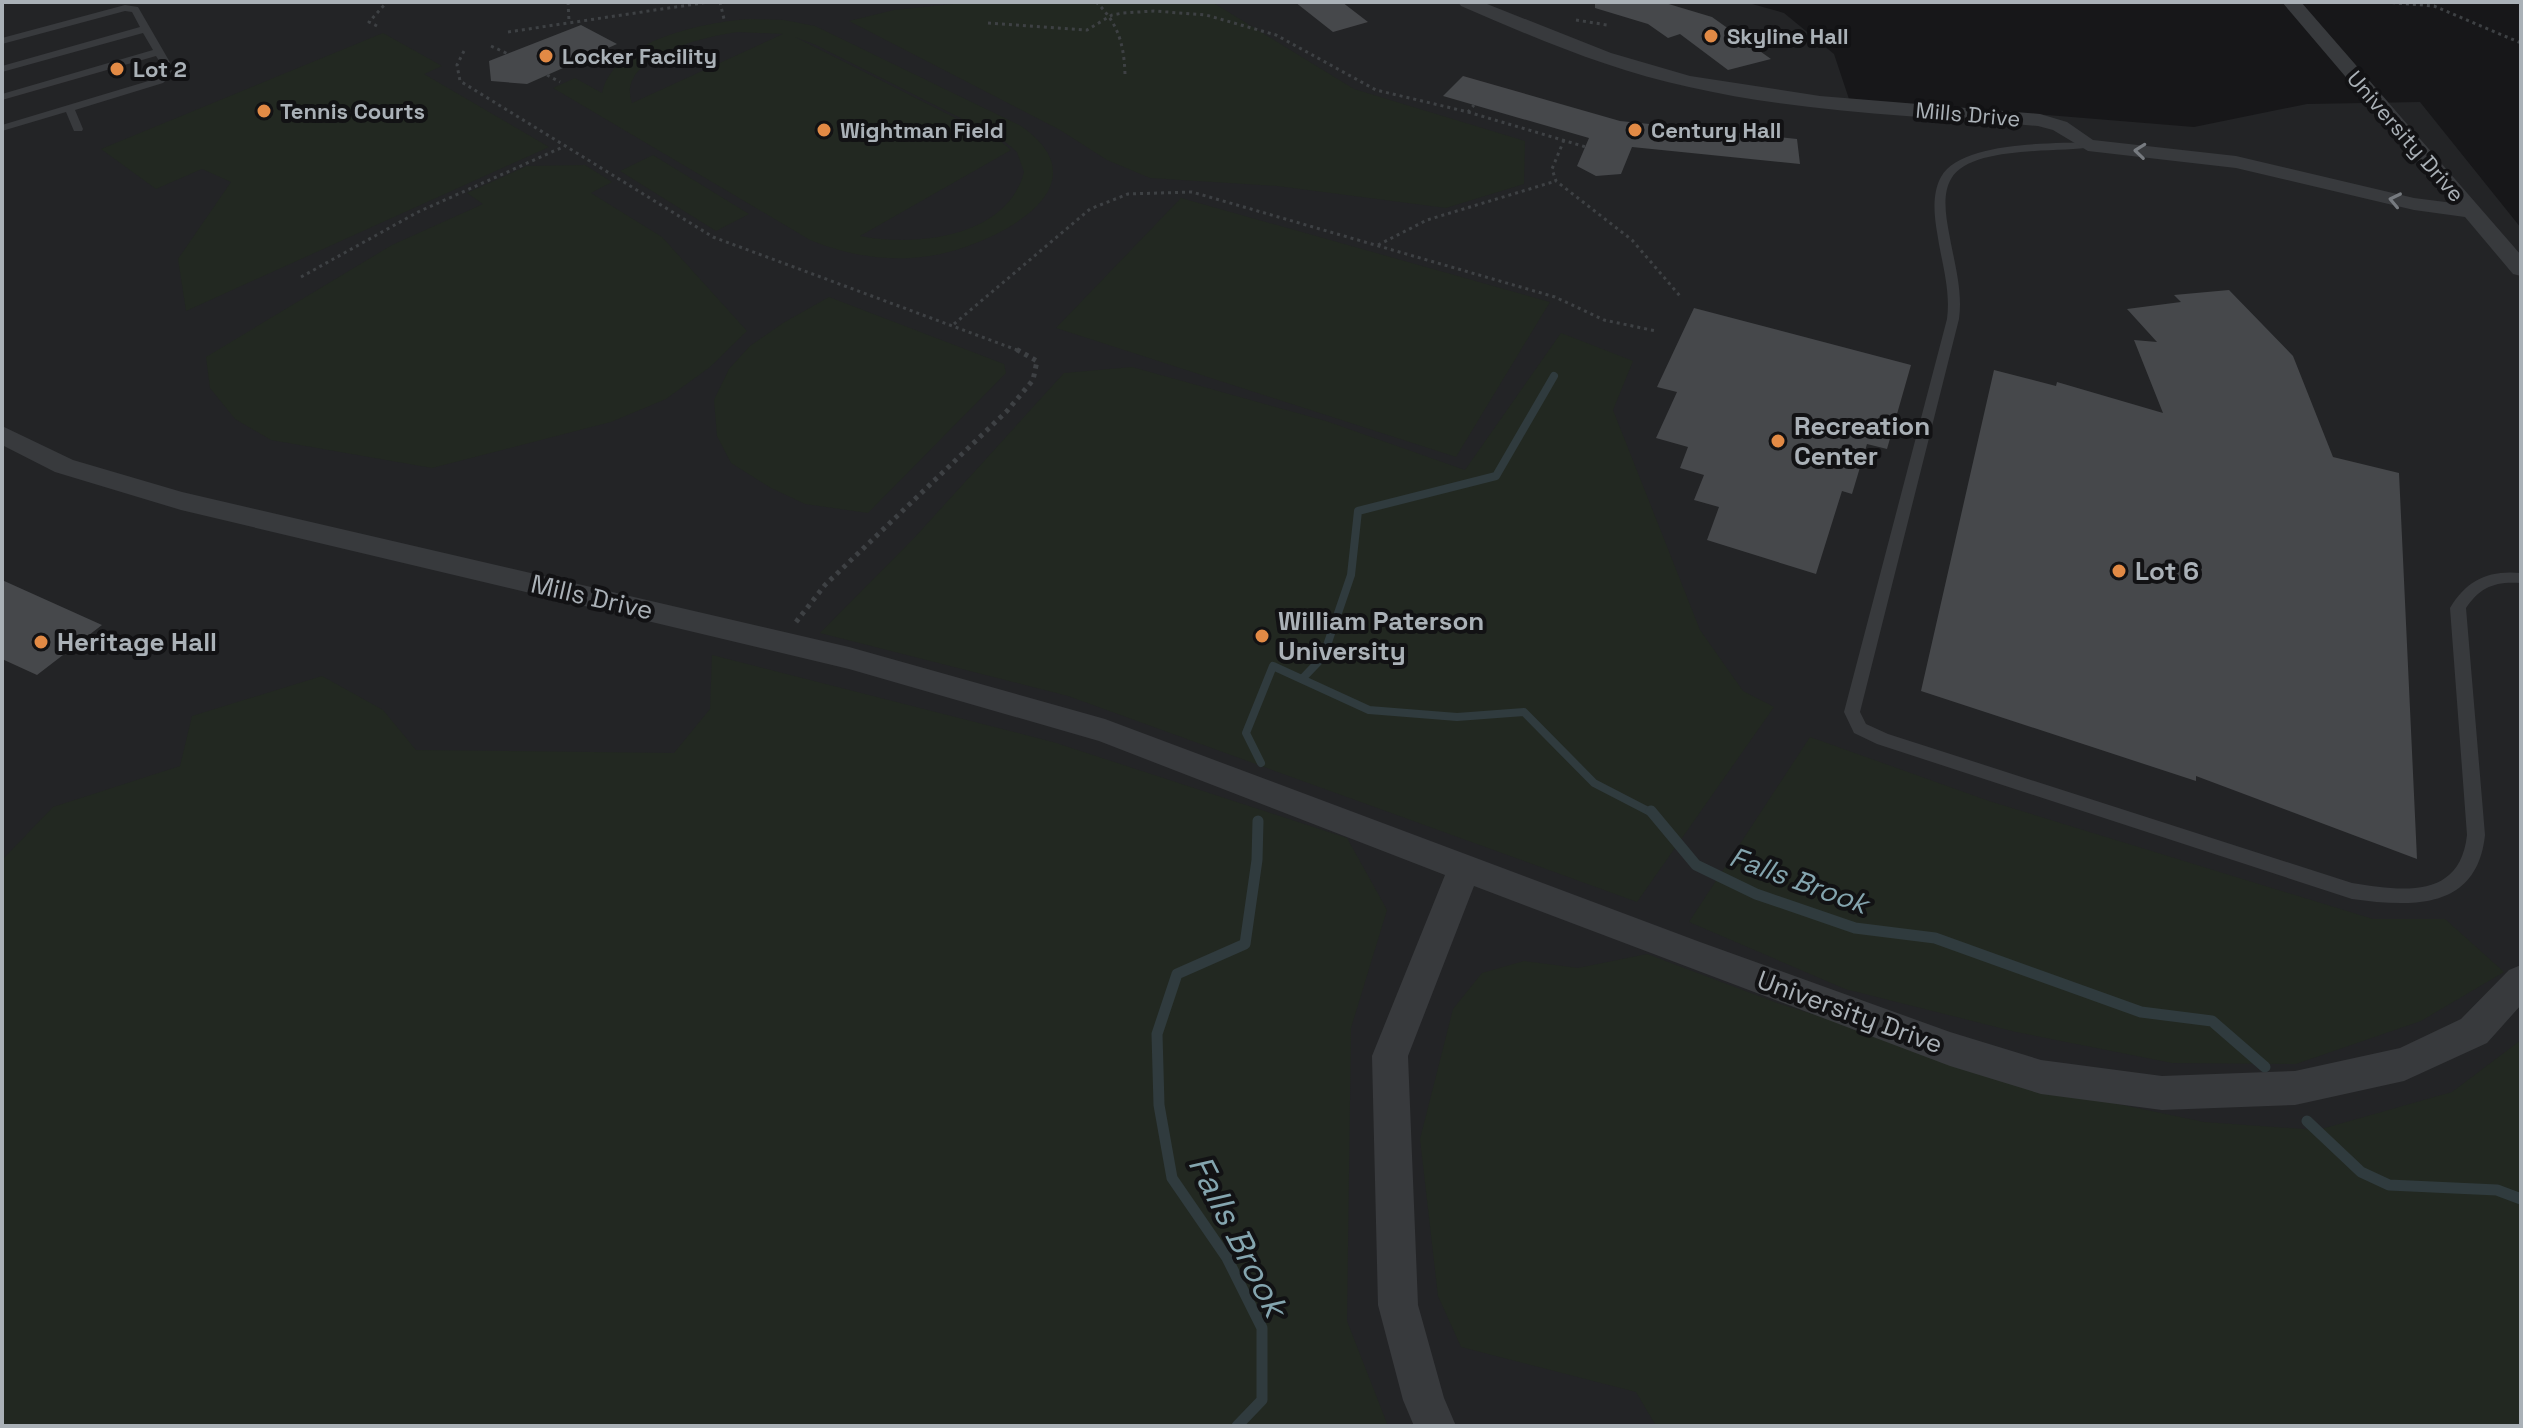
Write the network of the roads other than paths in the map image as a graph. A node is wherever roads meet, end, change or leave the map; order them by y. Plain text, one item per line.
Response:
1 (1467, 2) edge
2 (2291, 2) edge
3 (145, 29) junction
4 (2, 41) edge
5 (159, 52) junction
6 (2, 69) edge
7 (2, 97) edge
8 (69, 108) junction
9 (2, 128) edge
10 (78, 129) dead end
11 (2088, 145) junction
12 (2472, 212) junction
13 (2521, 269) edge
14 (2, 434) edge
15 (2521, 578) edge
16 (1183, 759) joint
17 (1465, 866) junction
18 (2521, 981) edge
19 (1435, 1426) edge

1 - 11 street, Mills Drive
2 - 12 street, University Drive
3 - 4 lane
3 - 5 lane
3 - 6 lane
5 - 7 lane
5 - 8 lane
8 - 9 lane
8 - 10 lane
12 -> 11 street, Mills Drive
11 - 15 lane
12 - 13 street, University Drive
14 - 16 street, Mills Drive
16 - 17 street, University Drive
17 - 18 street, University Drive
17 - 19 street

